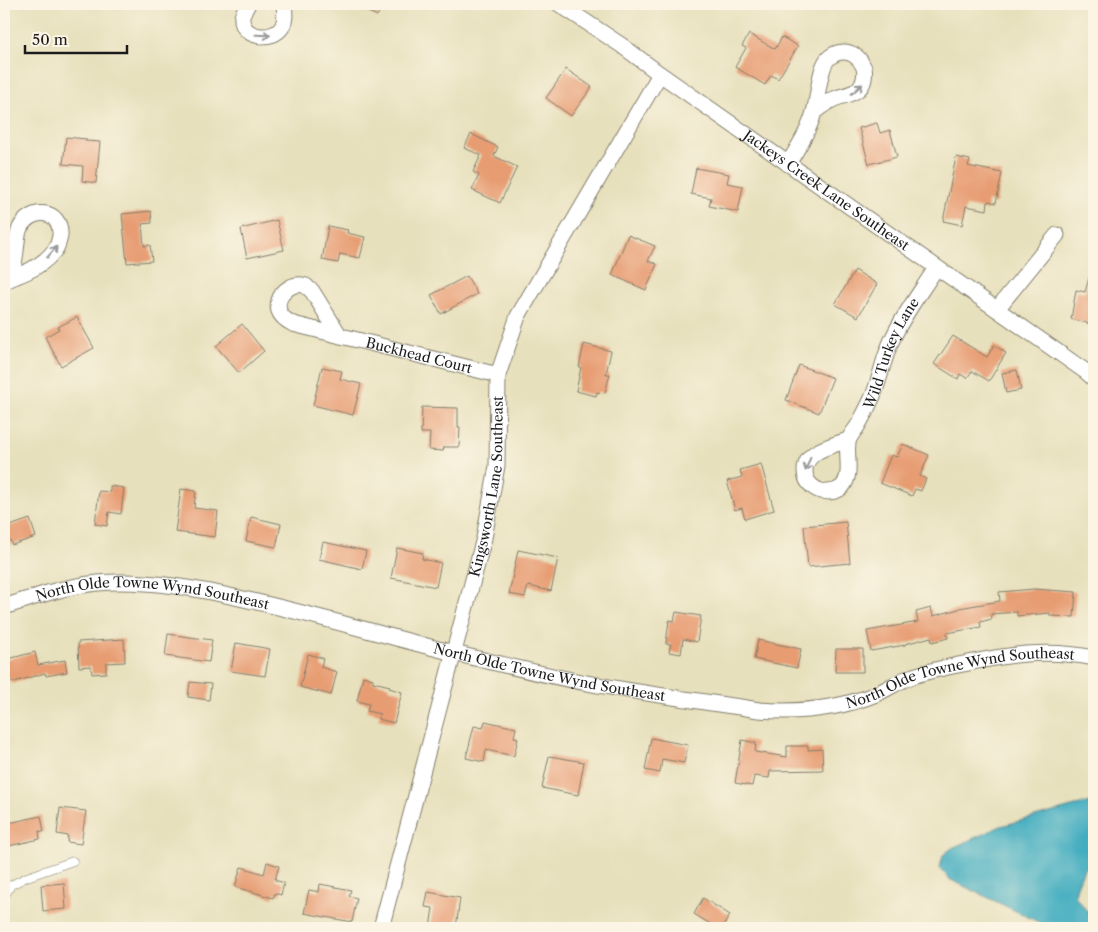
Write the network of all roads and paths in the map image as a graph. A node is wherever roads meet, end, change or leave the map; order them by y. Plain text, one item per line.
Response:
1 (248, 4) edge
2 (284, 4) edge
3 (559, 4) edge
4 (660, 74) junction
5 (815, 111) dead end
6 (788, 164) junction
7 (1056, 235) dead end
8 (936, 268) junction
9 (997, 309) junction
10 (340, 336) dead end
11 (498, 375) junction
12 (1094, 379) edge
13 (848, 440) dead end
14 (4, 607) edge
15 (455, 653) junction
16 (1094, 658) edge
17 (73, 861) dead end
18 (4, 897) edge
19 (381, 928) edge

1 -> 2 street
3 - 4 street, Jackeys Creek Lane Southeast
4 - 6 street, Jackeys Creek Lane Southeast
4 - 11 street, Kingsworth Lane Southeast
5 - 6 street
6 - 8 street, Jackeys Creek Lane Southeast
7 - 9 street
8 - 9 street, Jackeys Creek Lane Southeast
8 - 13 street, Wild Turkey Lane
9 - 12 street, Jackeys Creek Lane Southeast
10 - 11 street, Buckhead Court
11 - 15 street, Kingsworth Lane Southeast
14 - 15 street, North Olde Towne Wynd Southeast
15 - 16 street, North Olde Towne Wynd Southeast
15 - 19 street, Kingsworth Lane Southeast
17 - 18 lane

